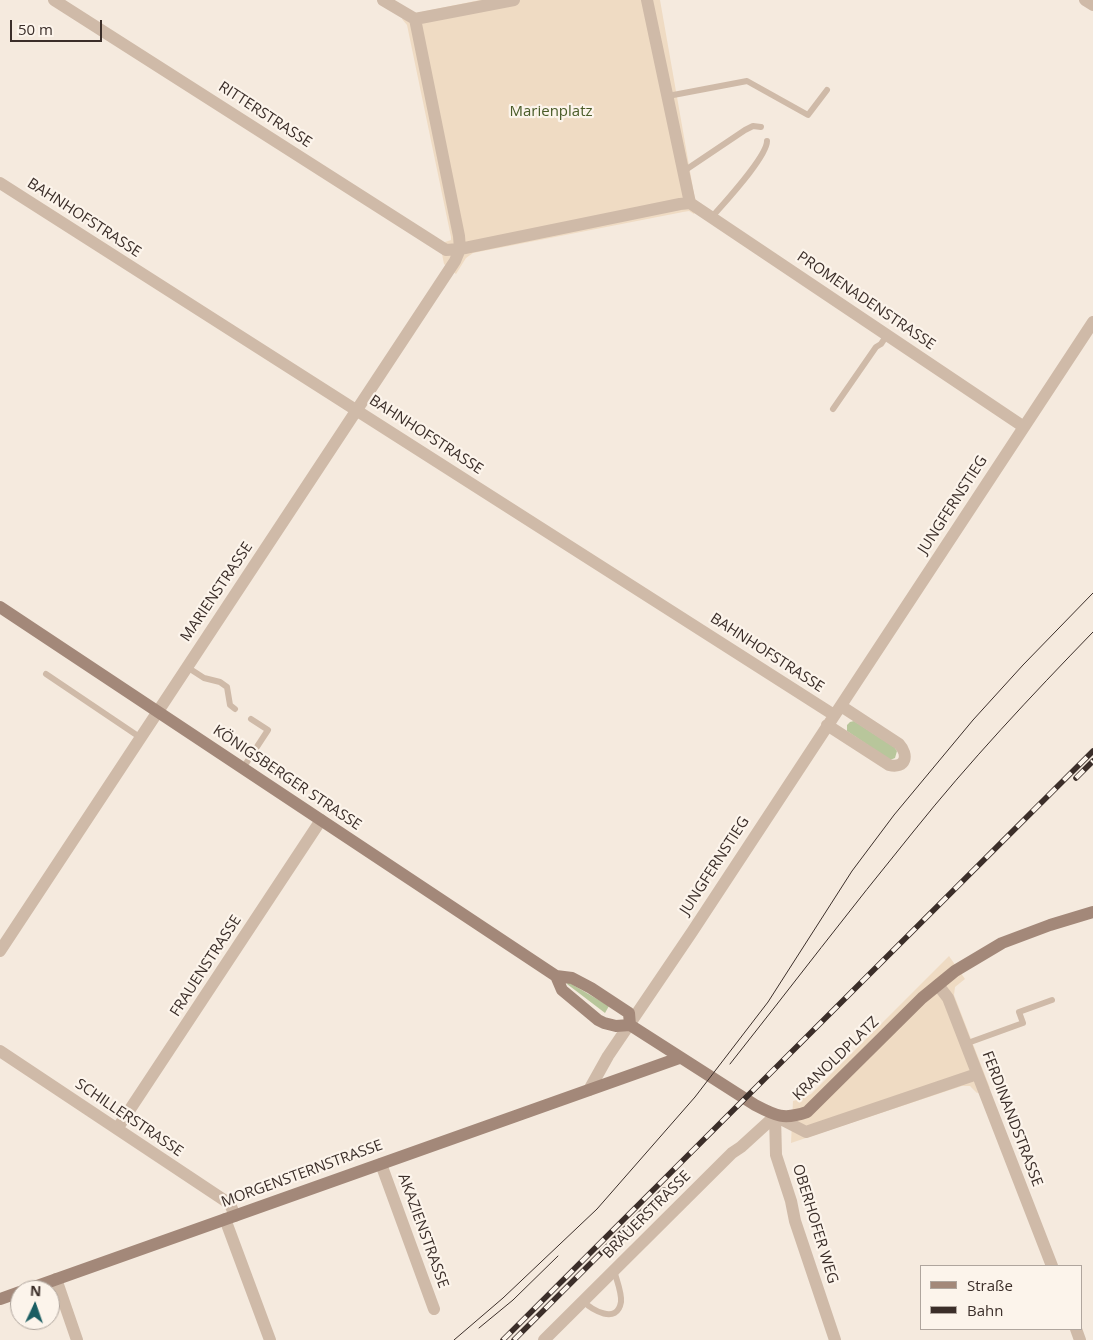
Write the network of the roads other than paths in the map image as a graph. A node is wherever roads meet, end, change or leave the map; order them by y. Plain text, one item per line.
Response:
1 (54, 0) edge
2 (383, 0) edge
3 (514, 0) edge
4 (648, 0) edge
5 (1085, 0) edge
6 (1093, 5) edge
7 (415, 19) junction
8 (828, 90) dead end
9 (668, 96) junction
10 (761, 127) dead end
11 (767, 141) dead end
12 (684, 171) junction
13 (0, 183) edge
14 (690, 203) junction
15 (712, 217) junction
16 (460, 249) junction
17 (1093, 322) edge
18 (887, 335) junction
19 (833, 409) dead end
20 (356, 410) junction
21 (1024, 427) junction
22 (0, 607) edge
23 (187, 667) junction
24 (46, 674) dead end
25 (235, 708) dead end
26 (158, 712) junction
27 (834, 715) junction
28 (251, 720) dead end
29 (141, 738) junction
30 (243, 768) junction
31 (321, 820) junction
32 (1093, 912) edge
33 (0, 951) edge
34 (556, 976) junction
35 (938, 985) junction
36 (1052, 1000) dead end
37 (630, 1025) junction
38 (966, 1044) junction
39 (0, 1051) edge
40 (679, 1058) junction
41 (977, 1074) junction
42 (589, 1090) junction
43 (775, 1116) junction
44 (117, 1129) junction
45 (382, 1164) junction
46 (230, 1217) junction
47 (1052, 1265) edge
48 (614, 1270) junction
49 (56, 1279) joint
50 (583, 1301) junction
51 (434, 1309) dead end
52 (77, 1340) edge
53 (270, 1340) edge
54 (544, 1340) edge
55 (835, 1340) edge

1 - 16 street, RITTERSTRASSE
2 - 7 street
3 - 7 street
4 - 9 street
5 - 6 street
7 - 16 street
8 - 9 lane
9 - 12 street
10 - 12 lane
11 - 15 lane
12 - 14 street
13 - 20 street, BAHNHOFSTRASSE
14 - 15 street, PROMENADENSTRASSE
14 - 16 street
15 - 18 street, PROMENADENSTRASSE
16 - 20 street, MARIENSTRASSE
17 - 21 street, JUNGFERNSTIEG
18 - 19 lane
18 - 21 street, PROMENADENSTRASSE
20 - 23 street, MARIENSTRASSE
20 - 27 street, BAHNHOFSTRASSE
21 - 27 street, JUNGFERNSTIEG
22 - 26 main road, KÖNIGSBERGER STRASSE
23 - 25 lane
23 - 26 street, MARIENSTRASSE
24 - 29 lane
26 - 29 street, MARIENSTRASSE
26 - 30 main road, KÖNIGSBERGER STRASSE
27 - 27 street
27 - 37 street, JUNGFERNSTIEG
28 - 30 lane
29 - 33 street, MARIENSTRASSE
30 - 31 main road, KÖNIGSBERGER STRASSE
31 - 34 main road, KÖNIGSBERGER STRASSE
31 - 44 street, FRAUENSTRASSE
32 - 35 main road, KRANOLDPLATZ
34 - 37 main road, KÖNIGSBERGER STRASSE
34 - 37 main road, KÖNIGSBERGER STRASSE
35 - 38 street, FERDINANDSTRASSE
35 - 43 main road, KRANOLDPLATZ
36 - 38 lane
37 - 40 main road, KÖNIGSBERGER STRASSE
37 - 42 street
38 - 41 street, FERDINANDSTRASSE
39 - 44 street, SCHILLERSTRASSE
40 - 42 main road, MORGENSTERNSTRASSE
40 - 43 main road, KÖNIGSBERGER STRASSE
41 - 43 street, KRANOLDPLATZ
41 - 47 street, FERDINANDSTRASSE
42 - 45 main road, MORGENSTERNSTRASSE
43 - 48 street, BRAUERSTRASSE
43 - 55 street, OBERHOFER WEG
44 - 46 street, SCHILLERSTRASSE
45 - 46 main road, MORGENSTERNSTRASSE
45 - 51 street, AKAZIENSTRASSE
46 - 49 main road, MORGENSTERNSTRASSE
46 - 53 street, SCHILLERSTRASSE
48 - 50 street, BRAUERSTRASSE
48 - 50 lane
49 - 52 street
50 - 54 street, BRAUERSTRASSE

